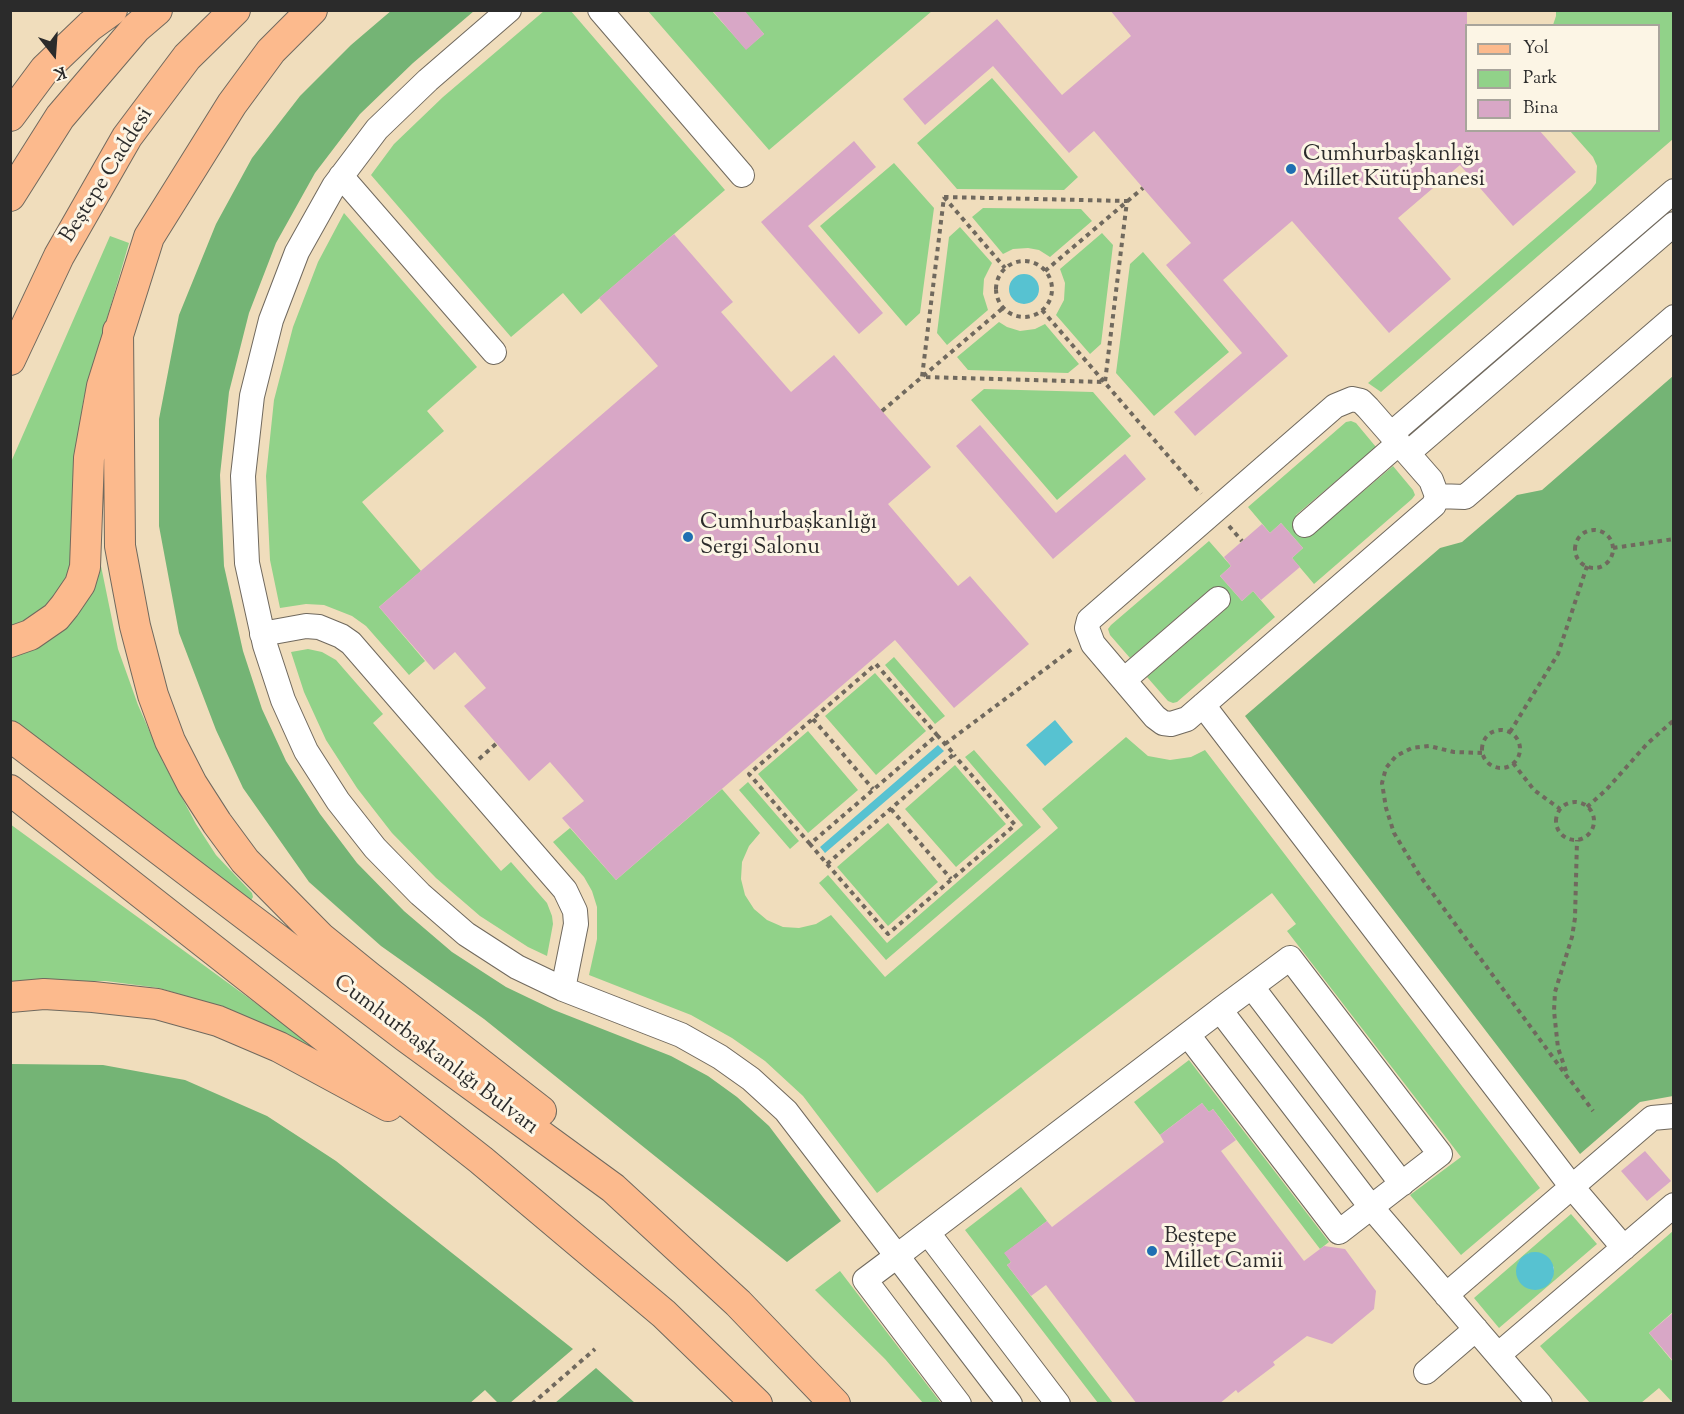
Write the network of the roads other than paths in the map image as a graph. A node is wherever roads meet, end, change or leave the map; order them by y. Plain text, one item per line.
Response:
1 (112, 10) edge
2 (157, 10) edge
3 (235, 10) edge
4 (312, 10) edge
5 (509, 10) edge
6 (600, 10) edge
7 (10, 116) edge
8 (742, 175) dead end
9 (342, 176) junction
10 (1674, 190) edge
11 (10, 196) edge
12 (1674, 224) edge
13 (1674, 317) edge
14 (118, 331) junction
15 (494, 352) dead end
16 (10, 360) edge
17 (1399, 443) junction
18 (1437, 496) junction
19 (1305, 525) dead end
20 (1218, 599) dead end
21 (262, 634) junction
22 (10, 642) edge
23 (1124, 680) junction
24 (1203, 705) junction
25 (10, 736) edge
26 (10, 790) edge
27 (1252, 987) junction
28 (563, 989) junction
29 (10, 997) edge
30 (1220, 1010) junction
31 (1188, 1035) junction
32 (1674, 1116) edge
33 (481, 1160) junction
34 (1402, 1184) junction
35 (1572, 1187) junction
36 (613, 1188) junction
37 (1674, 1205) edge
38 (1371, 1207) junction
39 (928, 1233) junction
40 (1624, 1248) junction
41 (897, 1256) junction
42 (1446, 1295) junction
43 (1476, 1329) junction
44 (1498, 1355) junction
45 (1426, 1372) dead end
46 (757, 1404) edge
47 (835, 1404) edge
48 (959, 1404) edge
49 (1010, 1404) edge
50 (1058, 1404) edge
51 (1540, 1404) edge

1 - 7 main road
2 - 11 main road
3 - 16 main road, Beştepe Caddesi
4 - 14 main road
5 - 9 street
6 - 8 street
9 - 15 street
9 - 21 street
10 - 17 street
12 - 17 street
13 - 18 street
14 - 22 main road
14 - 36 main road
17 - 18 street
17 - 19 street
17 - 23 street
18 - 24 street
20 - 23 street
21 - 28 street
21 - 28 street
23 - 24 street
24 - 35 street
25 - 36 main road, Cumhurbaşkanlığı Bulvarı
26 - 33 main road
27 - 30 street
27 - 34 street
27 - 34 street
28 - 41 street
29 - 33 main road
30 - 31 street
30 - 38 street
31 - 38 street
31 - 39 street
32 - 35 street
33 - 46 main road
34 - 38 street
35 - 40 street
35 - 42 street
36 - 47 main road, Cumhurbaşkanlığı Bulvarı
37 - 40 street
38 - 42 street
39 - 41 street
39 - 50 street
40 - 44 street
41 - 48 street
41 - 49 street
42 - 43 street
43 - 44 street
43 - 45 street
44 - 51 street

